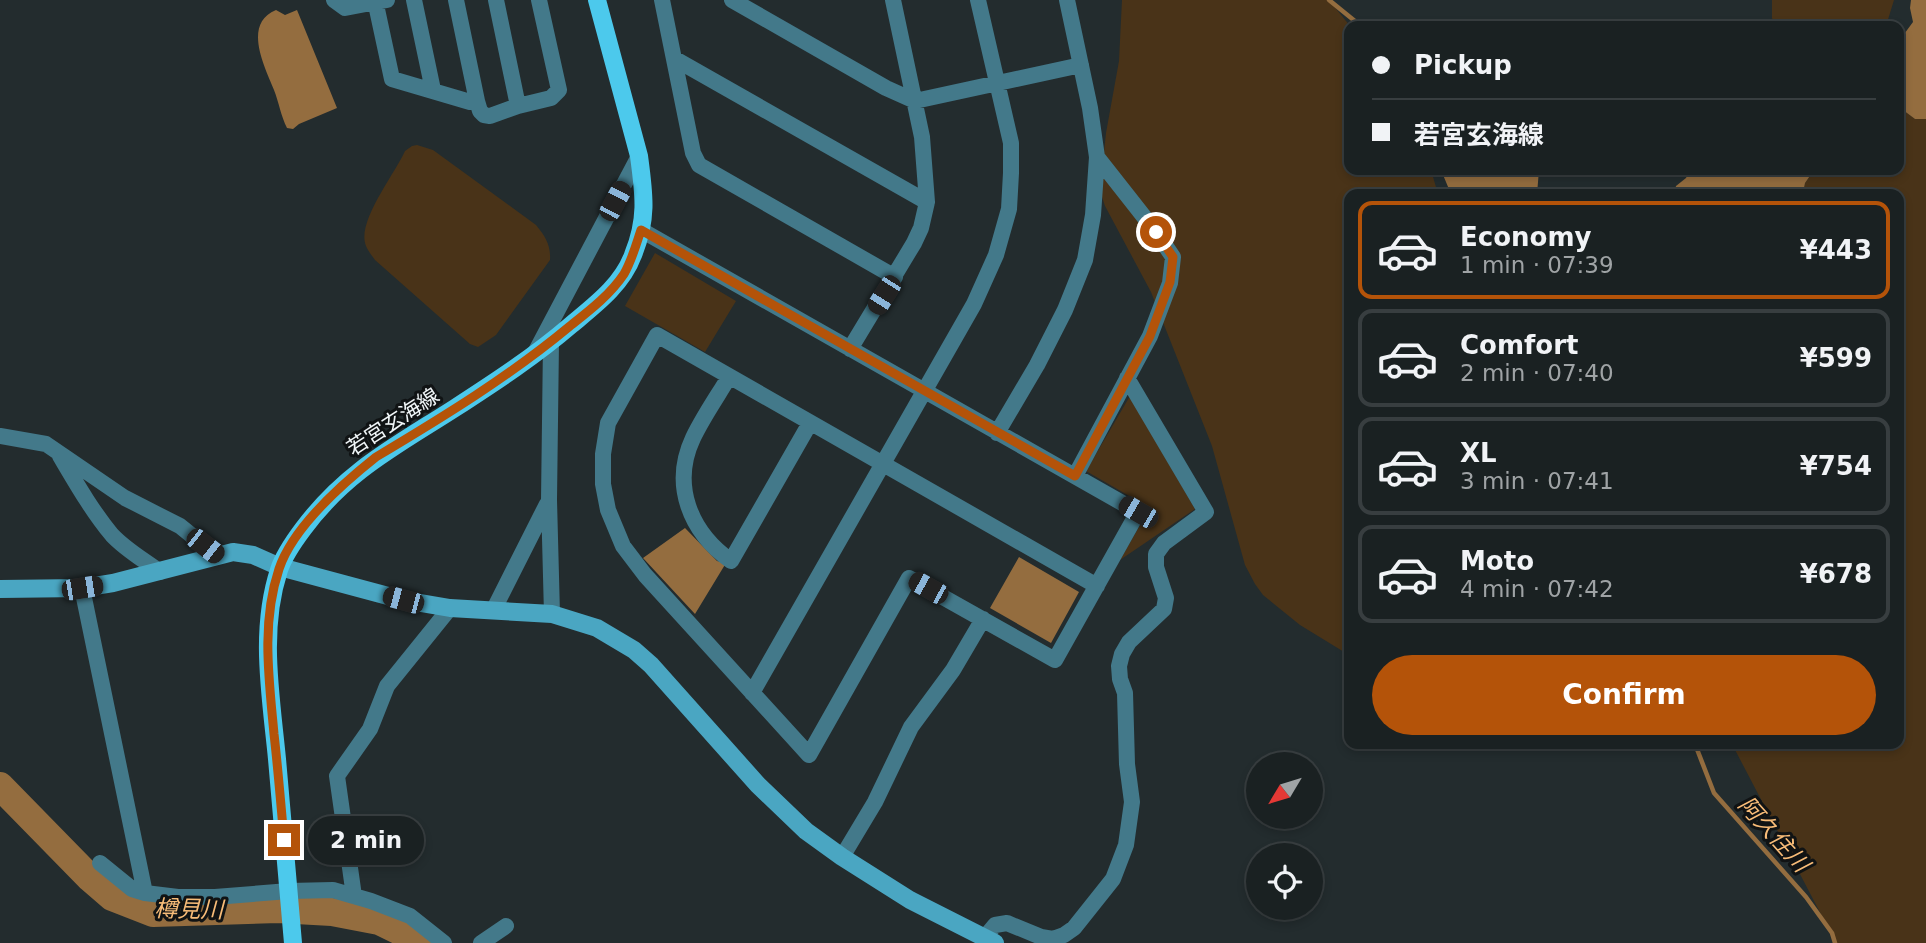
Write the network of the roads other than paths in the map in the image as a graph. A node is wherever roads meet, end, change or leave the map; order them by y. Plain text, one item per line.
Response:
1 (334, 0) edge
2 (414, 0) edge
3 (456, 0) edge
4 (496, 0) edge
5 (539, 0) edge
6 (597, 0) edge
7 (662, 0) edge
8 (732, 0) edge
9 (893, 0) edge
10 (978, 0) edge
11 (1067, 0) edge
12 (379, 1) edge
13 (675, 59) junction
14 (1081, 65) junction
15 (996, 85) junction
16 (433, 90) junction
17 (477, 101) junction
18 (915, 101) junction
19 (518, 106) junction
20 (639, 156) junction
21 (1097, 158) junction
22 (928, 202) junction
23 (641, 230) junction
24 (895, 277) junction
25 (551, 342) junction
26 (850, 349) junction
27 (534, 356) junction
28 (729, 377) junction
29 (1127, 378) junction
30 (924, 391) junction
31 (810, 423) junction
32 (997, 433) junction
33 (0, 436) edge
34 (57, 452) junction
35 (883, 464) junction
36 (1075, 476) junction
37 (549, 500) junction
38 (217, 556) junction
39 (279, 567) junction
40 (160, 572) junction
41 (1097, 586) junction
42 (82, 588) junction
43 (0, 589) edge
44 (450, 608) junction
45 (493, 611) junction
46 (552, 614) junction
47 (983, 619) junction
48 (752, 693) junction
49 (842, 858) junction
50 (100, 863) dead end
51 (145, 893) junction
52 (289, 893) junction
53 (354, 896) junction
54 (506, 926) dead end
55 (990, 940) edge
56 (293, 943) edge
57 (443, 943) edge
58 (481, 943) edge

1 - 12 street
2 - 16 street
3 - 17 street
4 - 19 street
5 - 19 street
6 - 20 main road, 若宮玄海線
7 - 13 street
8 - 18 street
9 - 18 street
10 - 15 street
11 - 14 street
12 - 16 street
13 - 22 street
13 - 24 street
14 - 15 street
14 - 21 street
15 - 18 street
15 - 30 street
16 - 17 street
17 - 19 street
18 - 22 street
20 - 23 main road, 若宮玄海線
20 - 27 street
21 - 29 street
21 - 32 street
22 - 24 street
23 - 25 main road, 若宮玄海線
23 - 26 street
24 - 26 street
25 - 27 main road, 若宮玄海線
25 - 37 street
26 - 30 street
27 - 39 main road, 若宮玄海線
28 - 31 street
28 - 31 street
28 - 48 street
29 - 36 street
29 - 55 street
30 - 32 street
30 - 35 street
31 - 35 street
32 - 36 street
33 - 34 street
34 - 38 street
34 - 40 street
35 - 41 street
35 - 48 street
36 - 41 street
37 - 45 street
37 - 46 street
38 - 39 street
38 - 40 street
39 - 44 street
39 - 52 main road, 若宮玄海線
40 - 42 street
41 - 47 street
42 - 43 street
42 - 51 street
44 - 45 street
44 - 53 street
45 - 46 street
46 - 49 street
47 - 48 street
47 - 49 street
49 - 55 street
50 - 51 street
51 - 52 street
52 - 53 street
52 - 56 main road, 若宮玄海線
53 - 57 street
54 - 58 street

